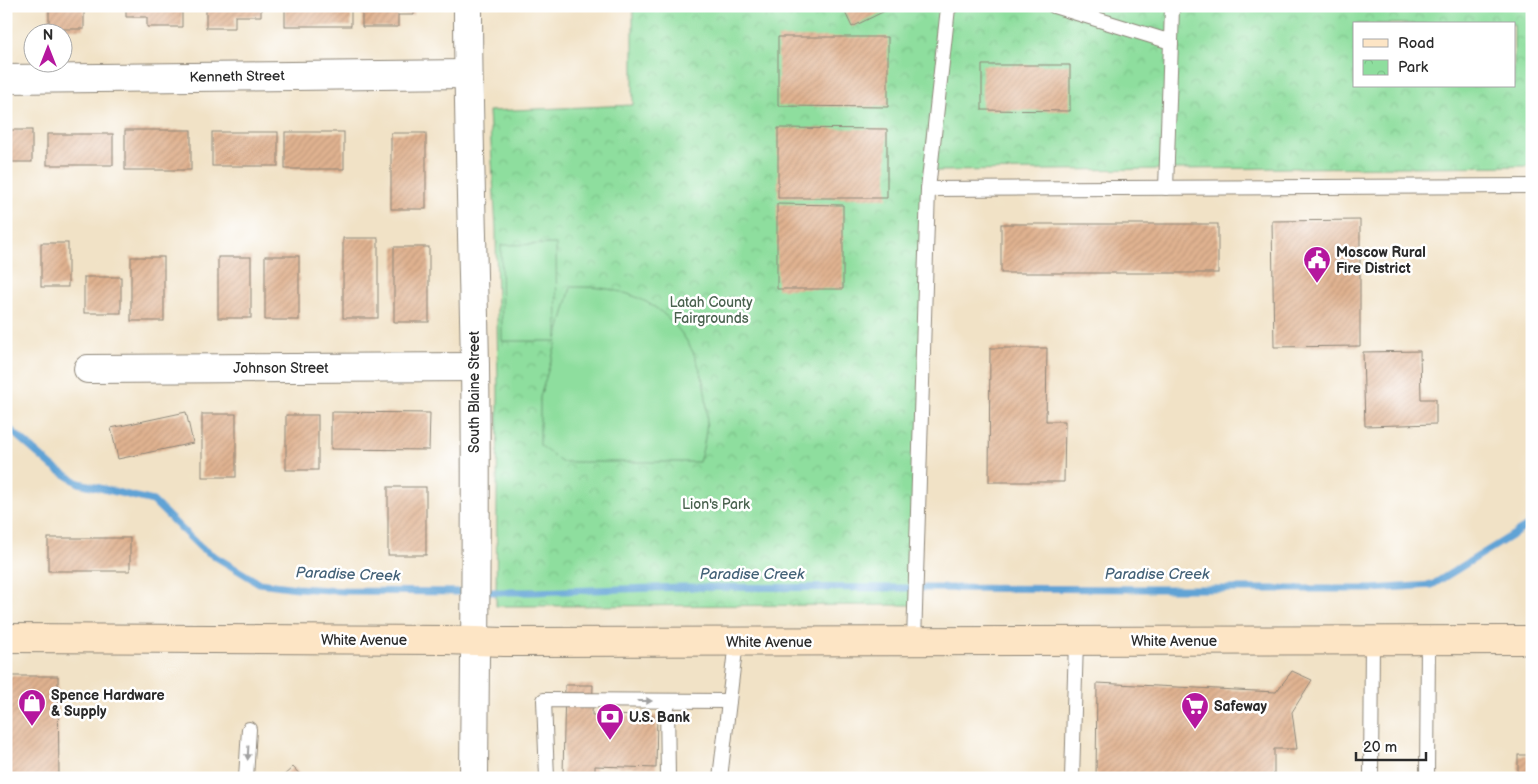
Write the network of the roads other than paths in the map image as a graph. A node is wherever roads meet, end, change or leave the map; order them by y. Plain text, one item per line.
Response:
1 (468, 6) edge
2 (952, 6) edge
3 (1054, 6) edge
4 (1172, 6) edge
5 (1171, 42) junction
6 (468, 74) junction
7 (6, 79) edge
8 (1532, 186) edge
9 (1166, 188) junction
10 (928, 189) junction
11 (475, 367) junction
12 (88, 369) dead end
13 (915, 629) junction
14 (476, 631) junction
15 (6, 638) edge
16 (1532, 640) edge
17 (1372, 641) junction
18 (1428, 641) junction
19 (736, 642) junction
20 (1076, 642) junction
21 (667, 701) junction
22 (730, 701) junction
23 (249, 729) dead end
24 (246, 778) edge
25 (474, 778) edge
26 (547, 778) edge
27 (668, 778) edge
28 (720, 778) edge
29 (1072, 778) edge
30 (1371, 778) edge
31 (1428, 778) edge

1 - 6 street, South Blaine Street
2 - 10 lane
3 - 5 lane
4 - 5 lane
5 - 9 lane
6 - 7 street, Kenneth Street
6 - 11 street, South Blaine Street
8 - 9 lane
9 - 10 lane
10 - 13 lane
11 - 12 street, Johnson Street
11 - 14 street, South Blaine Street
13 - 19 street, White Avenue
13 - 20 street, White Avenue
14 - 15 street, White Avenue
14 - 19 street, White Avenue
14 - 25 street, South Blaine Street
16 - 18 street, White Avenue
17 - 18 street, White Avenue
17 - 20 street, White Avenue
17 - 30 lane
18 - 31 lane
19 - 22 lane
20 - 29 lane
21 - 22 lane
26 -> 21 lane
21 - 27 lane
22 - 28 lane
23 -> 24 lane

